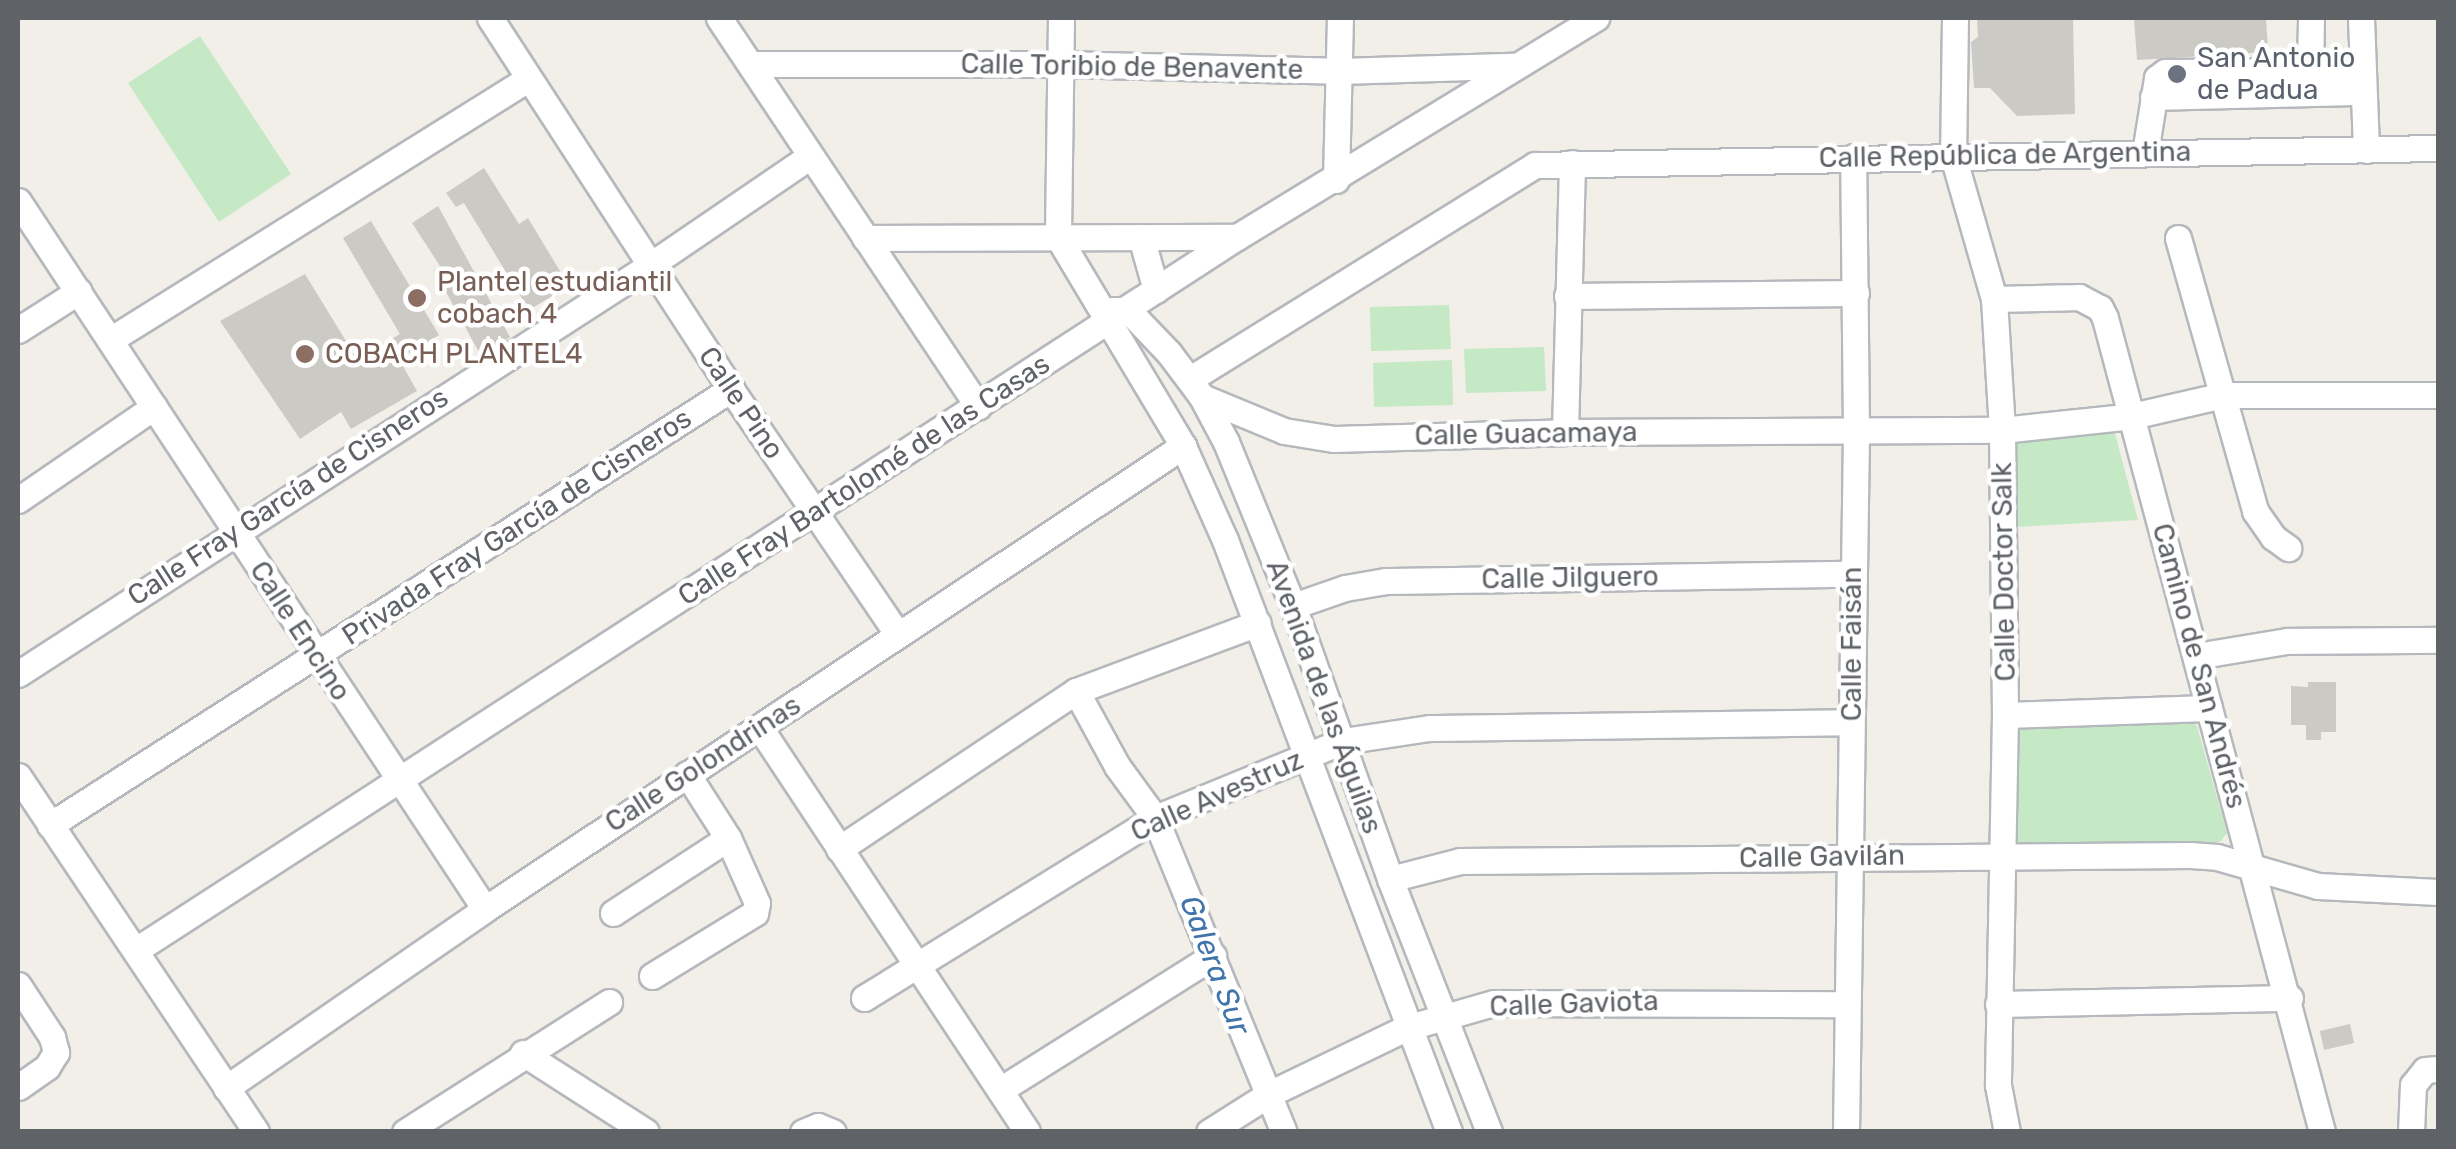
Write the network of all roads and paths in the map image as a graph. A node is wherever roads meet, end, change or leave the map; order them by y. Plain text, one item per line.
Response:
1 (490, 18) edge
2 (719, 18) edge
3 (1061, 18) edge
4 (1340, 18) edge
5 (1596, 18) edge
6 (1954, 18) edge
7 (2311, 18) edge
8 (2361, 18) edge
9 (752, 64) junction
10 (1060, 64) junction
11 (1512, 66) junction
12 (1339, 71) junction
13 (2310, 71) junction
14 (528, 78) junction
15 (2363, 82) junction
16 (2153, 98) junction
17 (2438, 148) edge
18 (2366, 150) junction
19 (2145, 153) junction
20 (810, 156) junction
21 (1954, 156) junction
22 (1853, 157) junction
23 (1572, 163) junction
24 (1336, 180) junction
25 (18, 201) edge
26 (1141, 236) junction
27 (1237, 237) junction
28 (865, 238) junction
29 (1058, 238) junction
30 (2178, 238) dead end
31 (650, 266) junction
32 (1156, 290) junction
33 (79, 291) junction
34 (1856, 293) junction
35 (1567, 296) junction
36 (1994, 300) junction
37 (1113, 314) junction
38 (18, 330) edge
39 (110, 340) junction
40 (1196, 388) junction
41 (731, 389) junction
42 (2223, 395) junction
43 (2438, 395) edge
44 (154, 407) junction
45 (978, 407) junction
46 (2132, 416) junction
47 (1856, 430) junction
48 (2002, 430) junction
49 (1564, 432) junction
50 (1184, 446) junction
51 (18, 500) edge
52 (815, 510) junction
53 (235, 530) junction
54 (2288, 548) dead end
55 (1851, 574) junction
56 (1293, 606) junction
57 (1258, 622) junction
58 (898, 635) junction
59 (2438, 640) edge
60 (318, 656) junction
61 (2196, 656) junction
62 (18, 674) edge
63 (1076, 692) junction
64 (2209, 708) junction
65 (2005, 715) junction
66 (1851, 722) junction
67 (760, 728) junction
68 (1342, 741) junction
69 (1304, 755) junction
70 (688, 774) junction
71 (18, 776) edge
72 (398, 781) junction
73 (1155, 818) junction
74 (50, 825) junction
75 (728, 838) junction
76 (838, 848) junction
77 (2002, 855) junction
78 (1849, 857) junction
79 (2255, 867) junction
80 (1390, 879) junction
81 (2438, 892) edge
82 (485, 909) junction
83 (614, 913) dead end
84 (136, 950) junction
85 (1213, 956) junction
86 (920, 964) junction
87 (652, 976) dead end
88 (18, 985) edge
89 (864, 998) dead end
90 (2290, 998) junction
91 (609, 1002) dead end
92 (1847, 1004) junction
93 (1998, 1004) junction
94 (1441, 1016) junction
95 (1406, 1028) junction
96 (523, 1054) junction
97 (2438, 1069) edge
98 (18, 1087) edge
99 (226, 1088) junction
100 (1000, 1090) junction
101 (1268, 1094) junction
102 (256, 1132) edge
103 (405, 1132) edge
104 (646, 1132) edge
105 (1028, 1132) edge
106 (1210, 1132) edge
107 (1284, 1132) edge
108 (1449, 1132) edge
109 (1489, 1132) edge
110 (1846, 1132) edge
111 (2007, 1132) edge
112 (2322, 1132) edge
113 (2412, 1132) edge

1 - 14 street, Calle Pino
2 - 9 street
3 - 10 street
4 - 12 street
5 - 11 street, Calle Fray Bartolomé de las Casas
6 - 21 street, Calle Doctor Salk
7 - 13 street
8 - 15 street
9 - 10 street, Calle Toribio de Benavente
9 - 20 street
10 - 12 street, Calle Toribio de Benavente
10 - 29 street
11 - 12 street, Calle Toribio de Benavente
11 - 24 street, Calle Fray Bartolomé de las Casas
12 - 24 street
13 - 15 street
13 - 16 street
14 - 31 street, Calle Pino
14 - 39 street
15 - 16 street
15 - 18 street
16 - 19 street
17 - 18 street, Calle República de Argentina
18 - 19 street, Calle República de Argentina
19 - 21 street, Calle República de Argentina
20 - 28 street
20 - 31 street, Calle Fray García de Cisneros
21 - 22 street, Calle República de Argentina
21 - 36 street, Calle Doctor Salk
22 - 23 street, Calle República de Argentina
22 - 34 street, Calle Faisán
23 - 35 street
23 - 40 street, Calle República de Argentina
24 - 27 street, Calle Fray Bartolomé de las Casas
25 - 33 street, Calle Encino
26 - 27 street
26 - 29 street
26 - 32 street
27 - 32 street, Calle Fray Bartolomé de las Casas
28 - 29 street
28 - 45 street
29 - 37 street
30 - 42 street
31 - 41 street, Calle Pino
31 - 53 street, Calle Fray García de Cisneros
32 - 37 street, Calle Fray Bartolomé de las Casas
33 - 38 street
33 - 39 street, Calle Encino
34 - 35 street
34 - 47 street, Calle Faisán
35 - 49 street
36 - 46 street, Camino de San Andrés
36 - 48 street, Calle Doctor Salk
37 - 40 street, Avenida de las Águilas
37 - 45 street, Calle Fray Bartolomé de las Casas
37 - 50 street, Avenida de las Águilas
39 - 44 street, Calle Encino
40 - 49 street, Calle Guacamaya
40 - 56 street, Avenida de las Águilas
41 - 52 street, Calle Pino
41 - 60 street, Privada Fray García de Cisneros
42 - 43 street, Calle Guacamaya
42 - 46 street, Calle Guacamaya
42 - 54 street
44 - 51 street
44 - 53 street, Calle Encino
45 - 52 street, Calle Fray Bartolomé de las Casas
46 - 48 street, Calle Guacamaya
46 - 61 street, Camino de San Andrés
47 - 48 street, Calle Guacamaya
47 - 49 street, Calle Guacamaya
47 - 55 street, Calle Faisán
48 - 65 street, Calle Doctor Salk
50 - 57 street, Avenida de las Águilas
50 - 58 street, Calle Golondrinas
52 - 58 street, Calle Pino
52 - 72 street, Calle Fray Bartolomé de las Casas
53 - 60 street, Calle Encino
53 - 62 street, Calle Fray García de Cisneros
55 - 56 street, Calle Jilguero
55 - 66 street, Calle Faisán
56 - 68 street, Avenida de las Águilas
57 - 63 street
57 - 69 street, Avenida de las Águilas
58 - 67 street, Calle Golondrinas
59 - 61 street
60 - 72 street, Calle Encino
60 - 74 street, Privada Fray García de Cisneros
61 - 64 street, Camino de San Andrés
63 - 73 street
63 - 76 street
64 - 65 street
64 - 79 street, Camino de San Andrés
65 - 77 street, Calle Doctor Salk
66 - 68 street, Calle Avestruz
66 - 78 street, Calle Faisán
67 - 70 street, Calle Golondrinas
67 - 76 street
68 - 69 street, Calle Avestruz
68 - 80 street, Avenida de las Águilas
69 - 73 street, Calle Avestruz
69 - 95 street, Avenida de las Águilas
70 - 75 street
70 - 82 street, Calle Golondrinas
71 - 74 street
72 - 82 street, Calle Encino
72 - 84 street, Calle Fray Bartolomé de las Casas
73 - 85 street
73 - 86 street, Calle Avestruz
74 - 84 street
75 - 83 street
75 - 87 street
76 - 86 street
77 - 78 street, Calle Gavilán
77 - 79 street, Calle Gavilán
77 - 93 street, Calle Doctor Salk
78 - 80 street, Calle Gavilán
78 - 92 street, Calle Faisán
79 - 81 street, Calle Gavilán
79 - 90 street, Camino de San Andrés
80 - 94 street, Avenida de las Águilas
82 - 99 street, Calle Golondrinas
84 - 99 street
85 - 100 street
85 - 101 street
86 - 89 street, Calle Avestruz
86 - 100 street
88 - 98 street
90 - 93 street
90 - 112 street, Camino de San Andrés
91 - 96 street
92 - 94 street, Calle Gaviota
92 - 110 street, Calle Faisán
93 - 111 street, Calle Doctor Salk
94 - 95 street, Calle Gaviota
94 - 109 street, Avenida de las Águilas
95 - 101 street, Calle Gaviota
95 - 108 street, Avenida de las Águilas
96 - 103 street
96 - 104 street
97 - 113 street
99 - 102 street
100 - 105 street
101 - 106 street, Calle Gaviota
101 - 107 street

